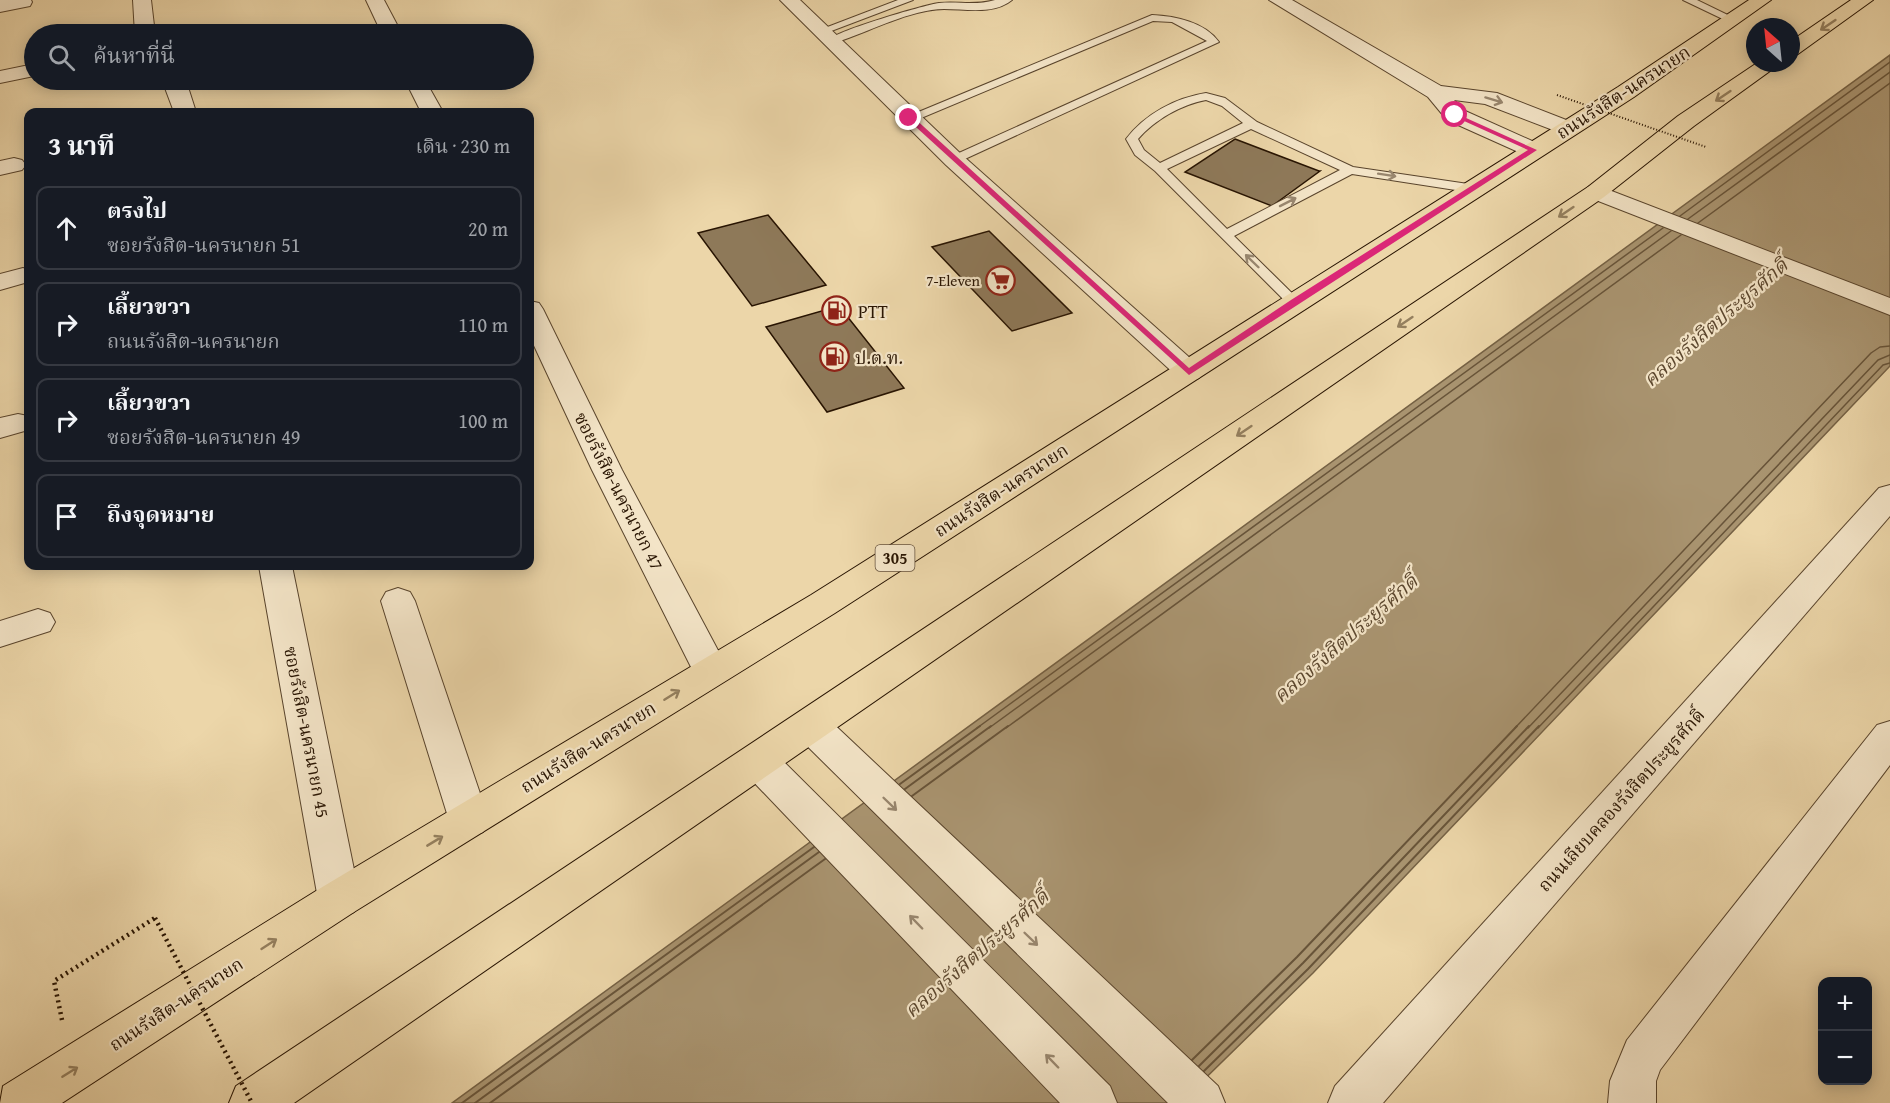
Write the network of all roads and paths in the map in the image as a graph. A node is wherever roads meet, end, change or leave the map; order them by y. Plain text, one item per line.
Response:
1 (142, 0) edge
2 (375, 0) edge
3 (789, 0) edge
4 (908, 0) edge
5 (1007, 0) edge
6 (1278, 0) edge
7 (1688, 0) edge
8 (1762, 0) edge
9 (1864, 0) edge
10 (23, 2) dead end
11 (0, 6) edge
12 (1733, 20) junction
13 (144, 24) edge
14 (387, 24) edge
15 (827, 35) junction
16 (1800, 44) edge
17 (24, 72) edge
18 (1758, 72) edge
19 (0, 77) edge
20 (178, 90) edge
21 (420, 90) edge
22 (1436, 92) junction
23 (1557, 94) dead end
24 (184, 108) edge
25 (430, 108) edge
26 (909, 118) junction
27 (1251, 124) junction
28 (1566, 128) junction
29 (1706, 147) dead end
30 (1533, 150) junction
31 (954, 160) junction
32 (1159, 168) junction
33 (1350, 170) junction
34 (1475, 189) junction
35 (1596, 192) junction
36 (1225, 235) junction
37 (1294, 302) junction
38 (1890, 307) edge
39 (534, 317) edge
40 (1189, 372) junction
41 (1890, 496) edge
42 (276, 570) edge
43 (398, 601) dead end
44 (38, 622) dead end
45 (0, 634) edge
46 (711, 671) junction
47 (810, 725) junction
48 (1887, 744) edge
49 (758, 761) junction
50 (469, 820) junction
51 (339, 899) junction
52 (71, 1071) junction
53 (1197, 1099) edge
54 (20, 1103) edge
55 (253, 1103) edge
56 (1093, 1103) edge
57 (1352, 1103) edge
58 (1632, 1103) edge

1 - 13 street
2 - 14 street
3 - 15 street
4 - 15 lane
5 - 15 lane
6 - 22 street
7 - 12 lane
8 - 12 main road, ถนนรังสิต-นครนายก / 305
9 -> 16 main road
10 - 11 street
12 - 28 main road, ถนนรังสิต-นครนายก / 305
15 - 26 street
17 - 19 street
18 -> 35 main road
20 - 24 street
21 - 25 street
22 -> 28 street
22 - 30 street
23 - 29 path, bridge
26 - 31 street
26 - 31 lane
27 - 32 lane
27 - 32 lane
27 - 33 lane
28 - 30 main road, ถนนรังสิต-นครนายก / 305
30 - 34 main road, ถนนรังสิต-นครนายก / 305
31 - 40 street
32 - 36 lane
33 -> 34 lane
36 -> 33 lane
34 - 37 main road, ถนนรังสิต-นครนายก / 305
35 - 38 street
35 -> 47 main road
37 -> 36 lane
37 - 40 main road, ถนนรังสิต-นครนายก / 305
39 - 46 street, ซอยรังสิต-นครนายก 47
40 - 46 main road, ถนนรังสิต-นครนายก / 305
41 - 57 street, ถนนเลียบคลองรังสิตประยูรศักดิ์
42 - 51 street, ซอยรังสิต-นครนายก 45
43 - 50 street
44 - 45 street
50 -> 46 main road, ถนนรังสิต-นครนายก / 305
47 - 49 main road
47 -> 53 street
48 - 58 street
49 - 55 main road
56 -> 49 street
51 -> 50 main road, ถนนรังสิต-นครนายก / 305
52 -> 51 main road, ถนนรังสิต-นครนายก / 305
54 -> 52 main road, ถนนรังสิต-นครนายก / 305
52 - 55 path, bridge

